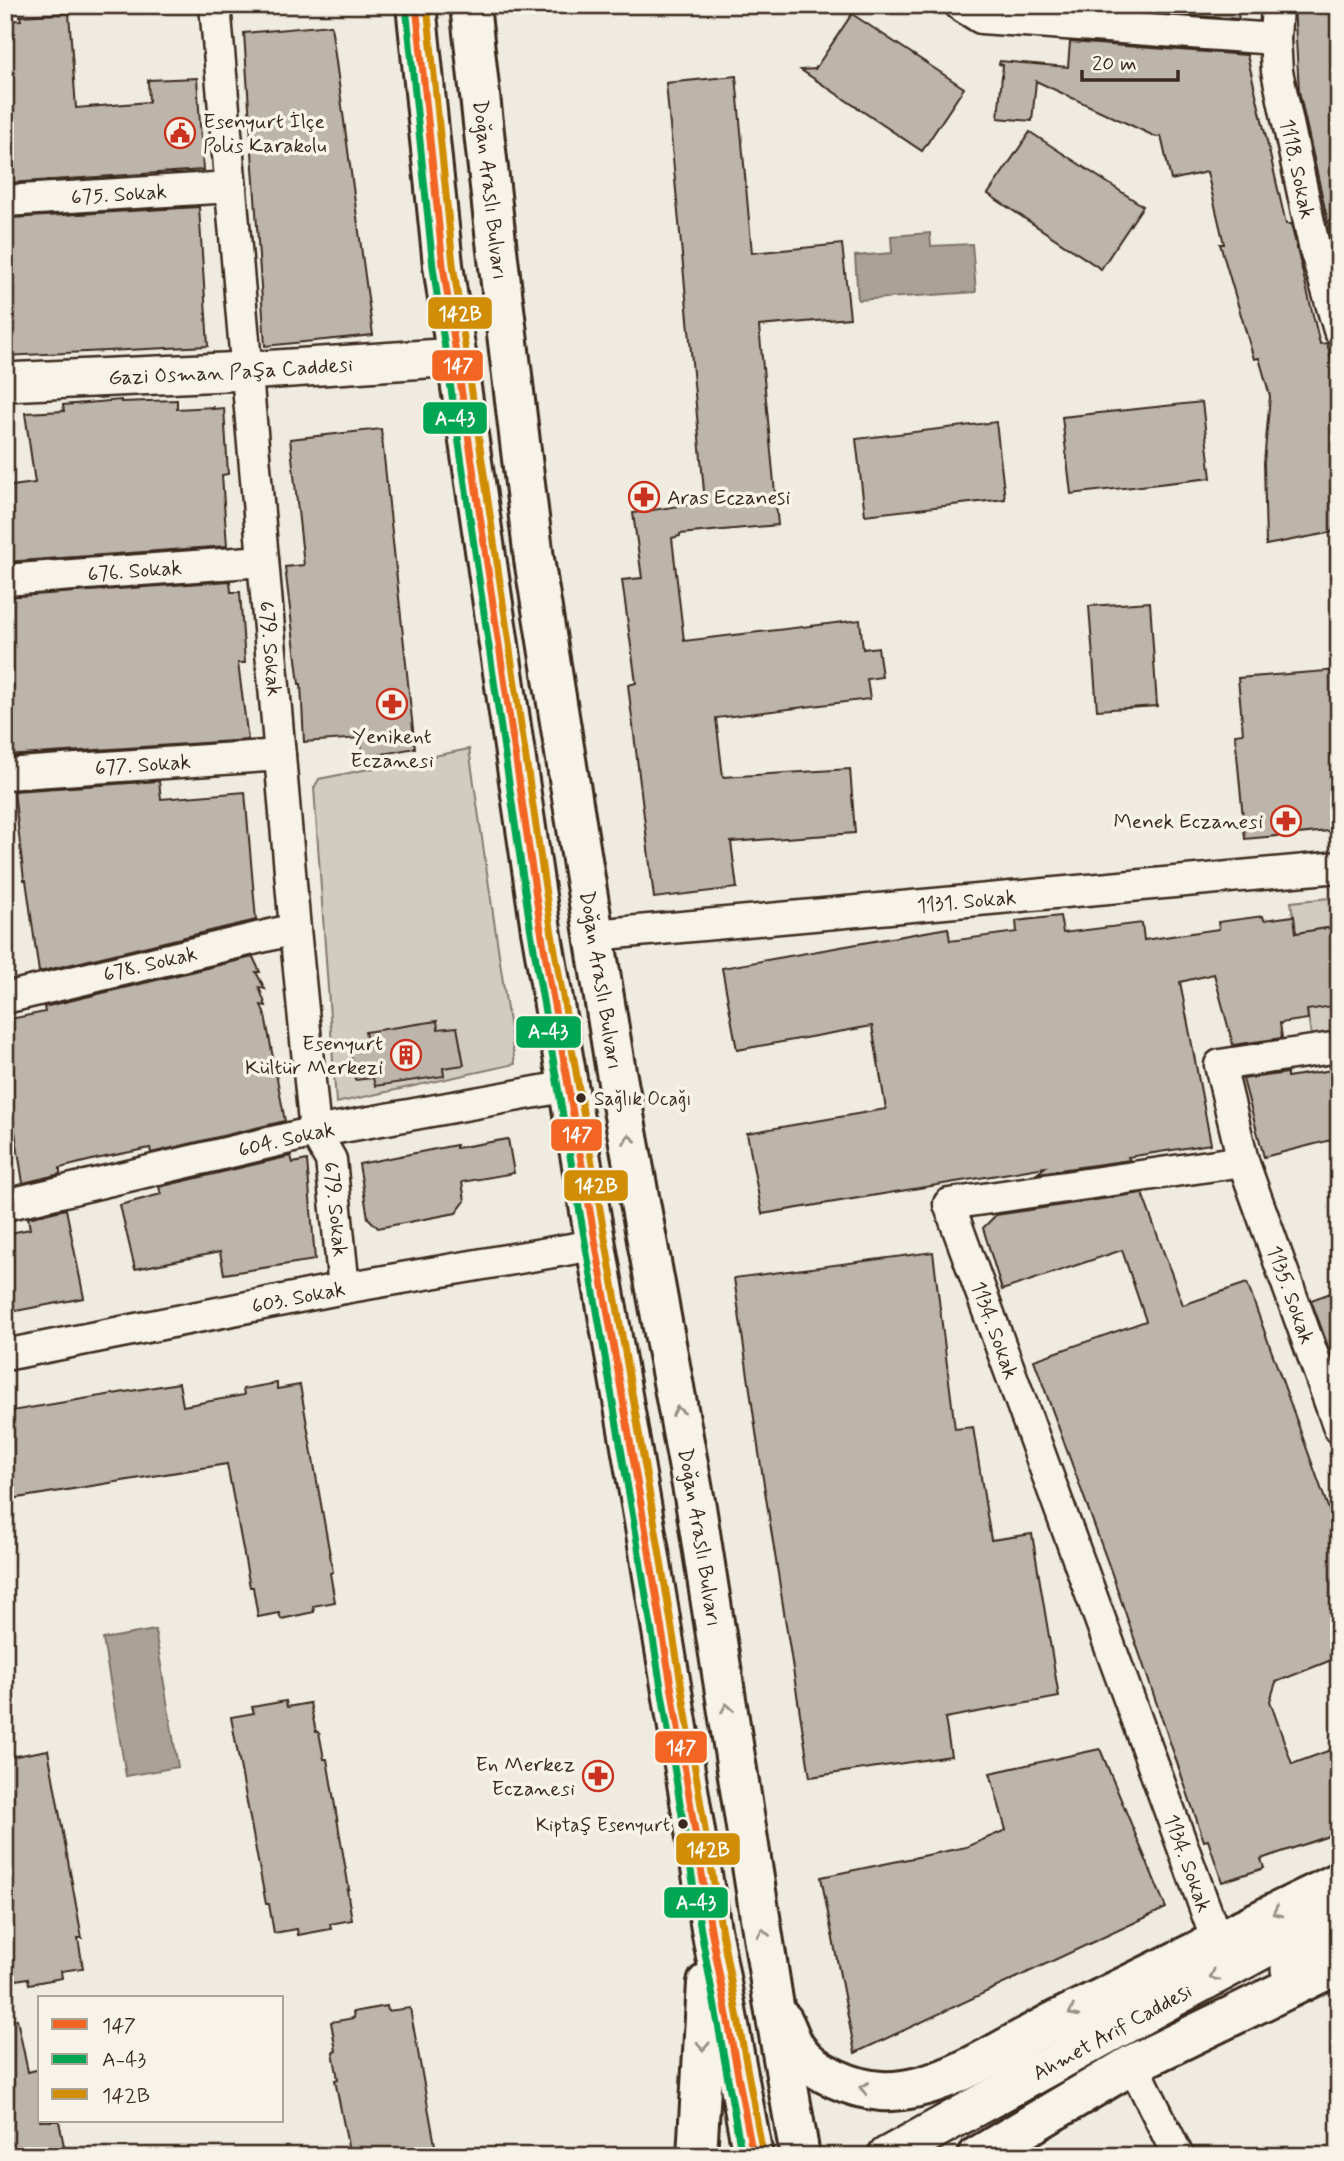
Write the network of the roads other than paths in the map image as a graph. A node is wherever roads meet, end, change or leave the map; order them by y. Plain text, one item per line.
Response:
1 (215, 5) edge
2 (416, 5) edge
3 (471, 5) edge
4 (1277, 5) edge
5 (974, 9) edge
6 (1275, 39) junction
7 (230, 187) junction
8 (5, 201) edge
9 (1338, 324) edge
10 (456, 357) junction
11 (246, 371) junction
12 (5, 382) edge
13 (263, 561) junction
14 (5, 580) edge
15 (280, 755) junction
16 (5, 774) edge
17 (1339, 867) edge
18 (295, 929) junction
19 (594, 935) junction
20 (5, 998) edge
21 (1339, 1047) edge
22 (569, 1086) junction
23 (315, 1132) junction
24 (1243, 1161) junction
25 (5, 1205) edge
26 (594, 1245) junction
27 (344, 1288) junction
28 (5, 1355) edge
29 (1339, 1428) edge
30 (1339, 1882) edge
31 (1339, 1909) edge
32 (711, 1929) junction
33 (1217, 1941) junction
34 (1339, 1944) edge
35 (1339, 1964) edge
36 (773, 2000) junction
37 (1133, 2064) junction
38 (987, 2154) edge
39 (697, 2156) edge
40 (753, 2156) edge
41 (800, 2156) edge
42 (887, 2156) edge
43 (932, 2156) edge
44 (1178, 2156) edge

1 - 7 street, 679. Sokak
2 - 10 main road
3 - 19 main road, Doğan Araslı Bulvarı
4 - 6 street, 1118. Sokak
5 - 6 street
6 - 9 street, 1118. Sokak
7 - 8 street, 675. Sokak
7 - 11 street, 679. Sokak
10 - 11 street, Gazi Osman Paşa Caddesi
10 - 22 main road
11 - 12 street, Gazi Osman Paşa Caddesi
11 - 13 street, 679. Sokak
13 - 14 street, 676. Sokak
13 - 15 street, 679. Sokak
15 - 16 street, 677. Sokak
15 - 18 street, 679. Sokak
17 - 19 street, 1131. Sokak
18 - 20 street, 678. Sokak
18 - 23 street, 679. Sokak
36 -> 19 main road, Doğan Araslı Bulvarı
21 - 24 street
22 - 23 street, 604. Sokak
22 - 26 main road
23 - 25 street, 604. Sokak
23 - 27 street, 679. Sokak
24 - 29 street, 1135. Sokak
24 - 33 street, 1134. Sokak
26 - 27 street, 603. Sokak
26 - 32 main road
27 - 28 street, 603. Sokak
30 -> 33 main road
31 -> 42 street, Ahmet Arif Caddesi
32 -> 39 main road
32 - 40 main road
33 -> 36 main road
34 - 43 street, Ahmet Arif Caddesi
35 - 37 main road
36 - 41 main road, Doğan Araslı Bulvarı
37 - 38 main road
37 - 44 street

